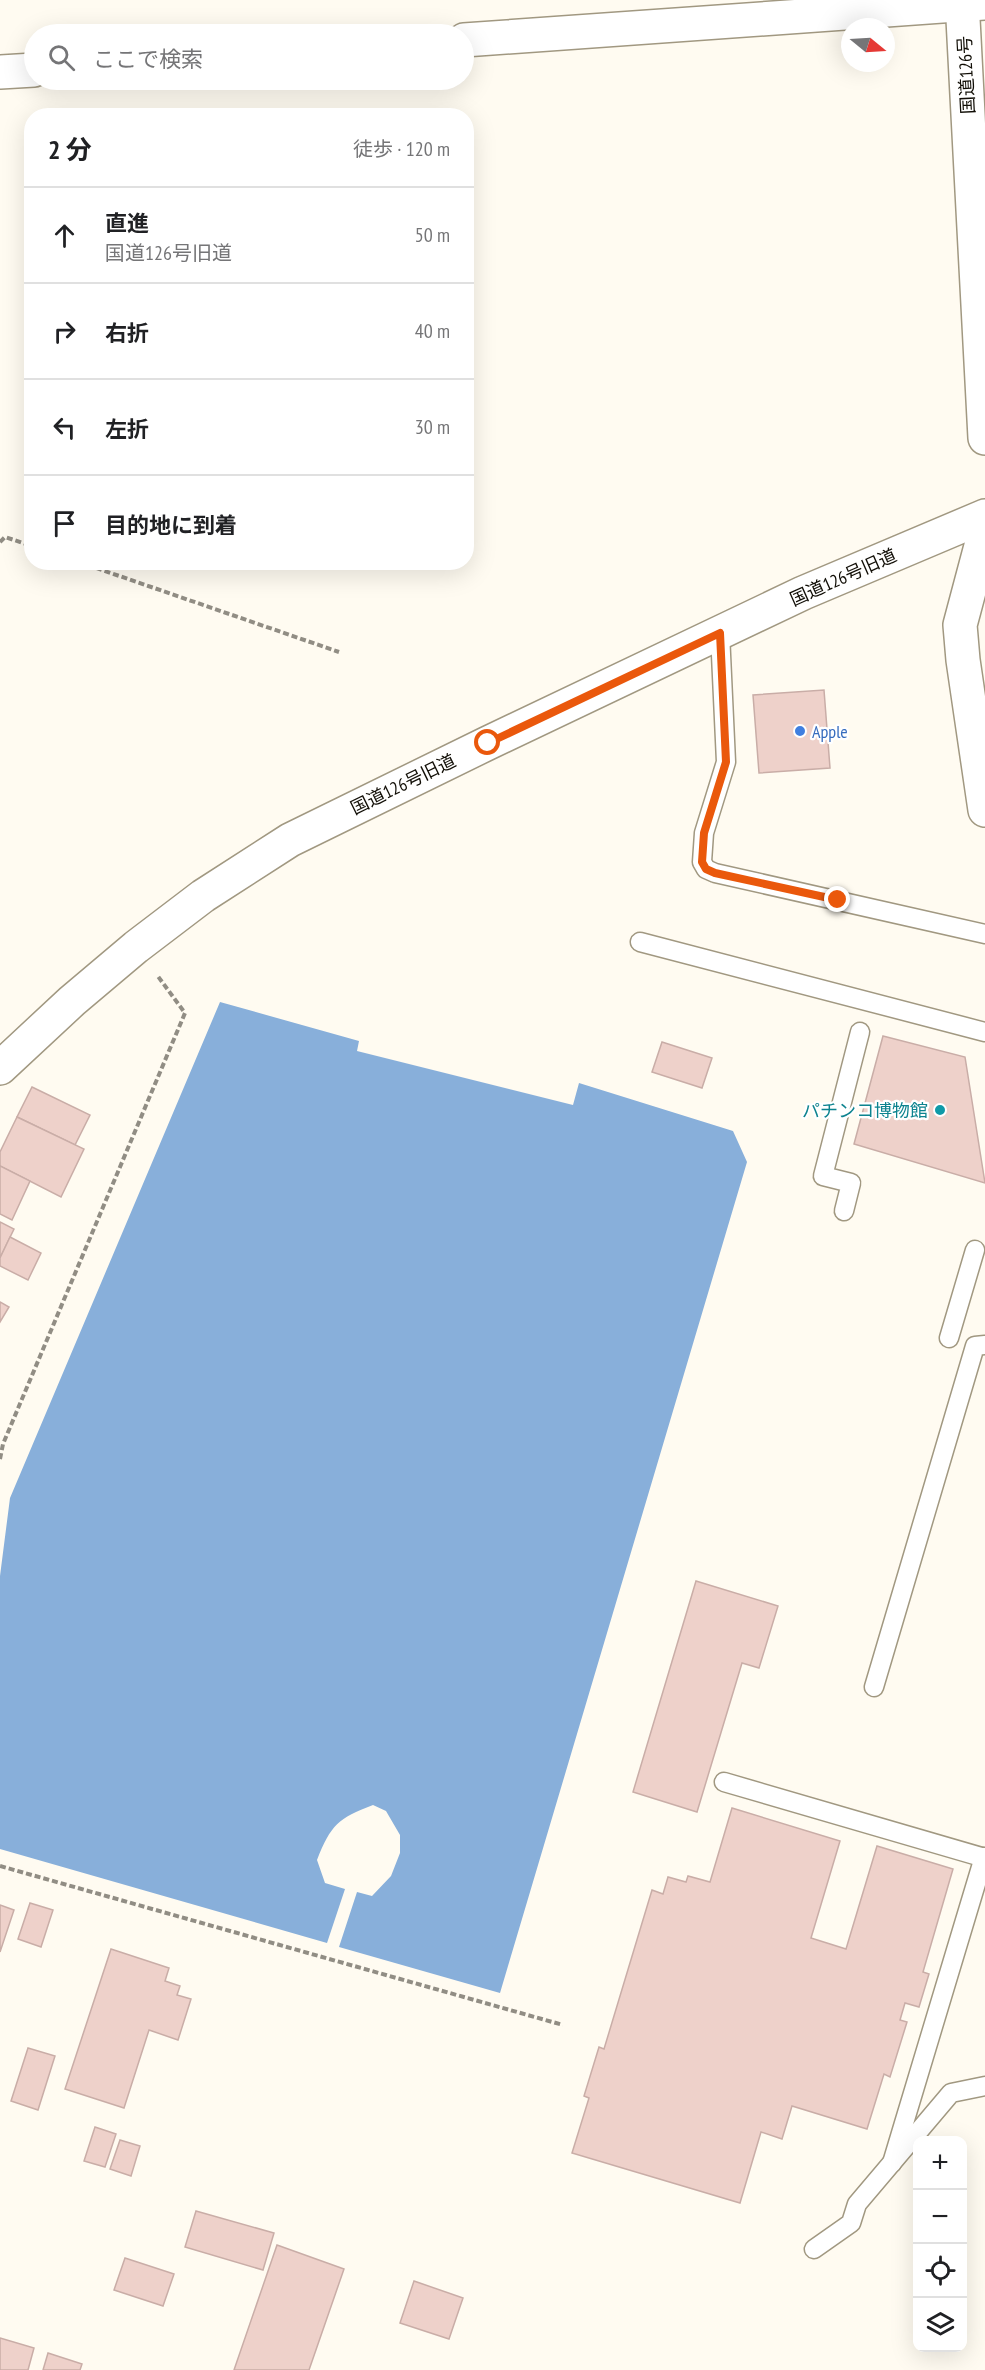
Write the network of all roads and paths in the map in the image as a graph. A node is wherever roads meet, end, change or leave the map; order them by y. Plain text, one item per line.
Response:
1 (970, 3) edge
2 (474, 39) edge
3 (24, 71) edge
4 (0, 72) edge
5 (985, 438) edge
6 (985, 516) edge
7 (985, 531) edge
8 (0, 542) edge
9 (24, 543) edge
10 (102, 570) edge
11 (720, 633) junction
12 (339, 652) dead end
13 (985, 810) edge
14 (985, 934) edge
15 (640, 942) dead end
16 (136, 947) junction
17 (860, 1032) dead end
18 (985, 1032) edge
19 (0, 1068) edge
20 (844, 1211) dead end
21 (975, 1250) dead end
22 (949, 1338) dead end
23 (980, 1346) edge
24 (0, 1459) edge
25 (874, 1687) dead end
26 (724, 1782) dead end
27 (985, 1857) edge
28 (0, 1866) edge
29 (563, 2025) dead end
30 (985, 2086) edge
31 (892, 2163) junction
32 (814, 2249) dead end

1 - 2 main road
1 - 5 main road, 国道126号
3 - 4 main road
6 - 11 main road, 国道126号旧道
7 - 13 main road
8 - 9 path
10 - 12 path
11 - 14 lane
11 - 16 main road, 国道126号旧道
15 - 18 lane
16 - 19 main road, 国道126号旧道
16 - 24 path
17 - 20 lane
21 - 22 lane
23 - 25 lane
26 - 27 lane
27 - 31 lane
28 - 29 path
30 - 31 lane
31 - 32 lane

